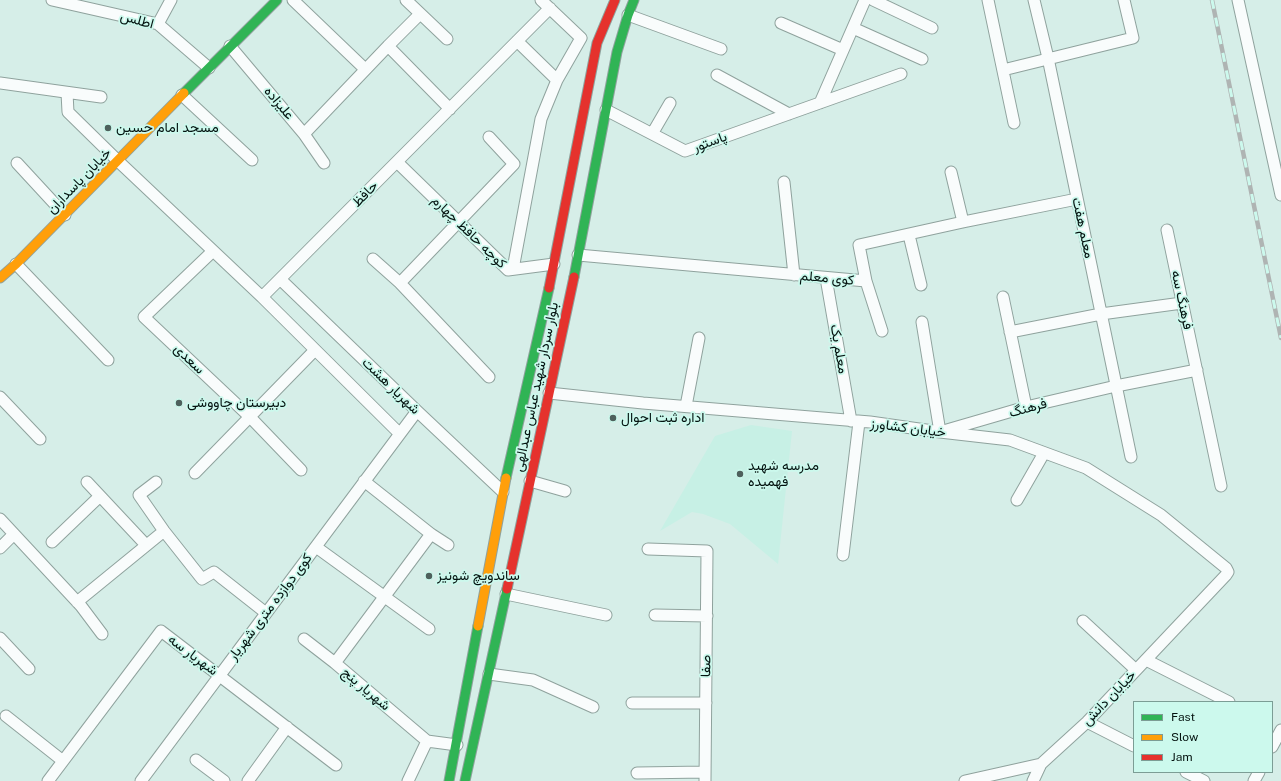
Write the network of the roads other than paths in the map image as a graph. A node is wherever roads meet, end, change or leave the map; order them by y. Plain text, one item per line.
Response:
1 (52, 0) edge
2 (171, 0) edge
3 (277, 0) edge
4 (293, 0) edge
5 (406, 0) edge
6 (541, 0) edge
7 (615, 0) edge
8 (634, 0) edge
9 (865, 0) edge
10 (873, 0) edge
11 (988, 0) edge
12 (1034, 0) edge
13 (1124, 0) edge
14 (1238, 0) edge
15 (550, 8) junction
16 (420, 14) junction
17 (628, 15) junction
18 (782, 23) dead end
19 (158, 24) junction
20 (853, 28) junction
21 (932, 28) dead end
22 (447, 39) dead end
23 (517, 41) junction
24 (230, 46) junction
25 (388, 46) junction
26 (721, 49) dead end
27 (843, 50) junction
28 (1048, 58) junction
29 (922, 59) dead end
30 (209, 68) junction
31 (365, 69) junction
32 (1003, 70) junction
33 (901, 74) dead end
34 (717, 76) dead end
35 (557, 80) junction
36 (0, 83) edge
37 (67, 93) junction
38 (182, 95) junction
39 (101, 97) dead end
40 (670, 102) dead end
41 (820, 103) junction
42 (450, 109) junction
43 (606, 110) junction
44 (789, 114) junction
45 (1014, 123) dead end
46 (304, 134) junction
47 (652, 134) junction
48 (489, 137) dead end
49 (252, 160) dead end
50 (118, 161) junction
51 (397, 162) junction
52 (17, 163) dead end
53 (324, 163) dead end
54 (950, 172) dead end
55 (784, 182) dead end
56 (1281, 195) edge
57 (1077, 199) junction
58 (65, 215) junction
59 (963, 222) junction
60 (459, 223) junction
61 (1167, 230) dead end
62 (909, 235) junction
63 (213, 251) junction
64 (578, 254) junction
65 (373, 259) dead end
66 (16, 264) junction
67 (554, 264) junction
68 (513, 269) junction
69 (794, 275) junction
70 (0, 277) edge
71 (826, 278) junction
72 (280, 279) junction
73 (866, 281) junction
74 (400, 282) junction
75 (921, 285) dead end
76 (262, 297) junction
77 (1003, 297) dead end
78 (1182, 302) junction
79 (1101, 314) junction
80 (922, 322) dead end
81 (882, 331) dead end
82 (1010, 332) junction
83 (699, 338) dead end
84 (315, 350) junction
85 (108, 360) dead end
86 (1197, 370) junction
87 (489, 377) dead end
88 (1116, 386) junction
89 (538, 390) junction
90 (0, 397) edge
91 (686, 406) junction
92 (1026, 407) junction
93 (416, 411) junction
94 (250, 417) junction
95 (855, 421) junction
96 (940, 432) junction
97 (400, 434) junction
98 (40, 439) dead end
99 (1044, 453) junction
100 (1131, 457) dead end
101 (301, 470) dead end
102 (195, 473) dead end
103 (364, 481) junction
104 (530, 481) junction
105 (87, 482) dead end
106 (156, 482) dead end
107 (1221, 486) dead end
108 (565, 491) dead end
109 (503, 492) junction
110 (100, 496) junction
111 (1017, 500) dead end
112 (0, 519) edge
113 (164, 530) junction
114 (14, 534) junction
115 (431, 534) junction
116 (52, 542) dead end
117 (146, 545) junction
118 (448, 545) dead end
119 (316, 547) junction
120 (0, 548) edge
121 (648, 549) dead end
122 (843, 555) dead end
123 (1228, 572) joint
124 (506, 594) junction
125 (384, 597) junction
126 (77, 602) junction
127 (266, 613) junction
128 (606, 615) dead end
129 (655, 615) dead end
130 (707, 616) junction
131 (1083, 620) dead end
132 (429, 629) dead end
133 (102, 634) dead end
134 (0, 638) edge
135 (304, 639) dead end
136 (1146, 660) junction
137 (335, 662) junction
138 (29, 669) dead end
139 (1136, 670) junction
140 (489, 674) junction
141 (220, 675) junction
142 (1228, 701) edge
143 (632, 703) dead end
144 (706, 703) junction
145 (592, 707) dead end
146 (6, 716) dead end
147 (1087, 722) junction
148 (287, 727) junction
149 (1281, 729) edge
150 (427, 740) junction
151 (457, 745) junction
152 (1133, 745) edge
153 (1273, 745) edge
154 (196, 760) dead end
155 (63, 761) junction
156 (1041, 764) junction
157 (336, 765) dead end
158 (637, 773) dead end
159 (1188, 773) edge
160 (705, 776) edge
161 (48, 781) edge
162 (141, 781) edge
163 (224, 781) edge
164 (248, 781) edge
165 (408, 781) edge
166 (449, 781) edge
167 (466, 781) edge
168 (965, 781) edge
169 (1033, 781) edge
170 (1204, 781) edge

1 - 19 street, اطلس
2 - 19 street
3 - 24 street, خیابان پاسداران
4 - 31 street
5 - 16 street
6 - 15 street
7 - 67 street, بلوار سردار شهید عباس عبدالهی
8 - 17 street, بلوار سردار شهید عباس عبدالهی
9 - 20 street
10 - 21 street
11 - 32 street
12 - 28 street, معلم هفت
13 - 28 street
14 - 56 street
15 - 23 street, حافظ
15 - 35 street
16 - 22 street
16 - 25 street
17 - 26 street
17 - 43 street, بلوار سردار شهید عباس عبدالهی
18 - 27 street
19 - 30 street, اطلس
20 - 27 street
20 - 29 street
23 - 35 street
23 - 42 street, حافظ
24 - 30 street, خیابان پاسداران
24 - 46 street, علیزاده
25 - 31 street
25 - 42 street
27 - 41 street
28 - 32 street
28 - 57 street, معلم هفت
30 - 38 street, خیابان پاسداران
31 - 46 street
32 - 45 street
33 - 41 street, پاستور
34 - 44 street
35 - 68 street
36 - 37 street
37 - 39 street
37 - 50 street
38 - 49 street
38 - 50 street, خیابان پاسداران
40 - 47 street
41 - 44 street, پاستور
42 - 51 street, حافظ
43 - 47 street, پاستور
43 - 64 street, بلوار سردار شهید عباس عبدالهی
44 - 47 street, پاستور
46 - 53 street, علیزاده
48 - 60 street
50 - 58 street, خیابان پاسداران
50 - 63 street
51 - 60 street, کوچه حافظ چهارم
51 - 72 street, حافظ
52 - 58 street
54 - 59 street
55 - 69 street
57 - 59 street, کوی معلم
57 - 79 street, معلم هفت
58 - 66 street, خیابان پاسداران
59 - 62 street, کوی معلم
60 - 68 street, کوچه حافظ چهارم
60 - 74 street
61 - 78 street, فرهنگ سه
62 - 73 street, کوی معلم
62 - 75 street
63 - 76 street
63 - 94 street, سعدی
64 - 69 street, کوی معلم
64 - 89 street, بلوار سردار شهید عباس عبدالهی
65 - 74 street
66 - 70 street, خیابان پاسداران
66 - 85 street
67 - 68 street, کوچه حافظ چهارم
67 - 89 street, بلوار سردار شهید عباس عبدالهی
69 - 71 street, کوی معلم
71 - 73 street, کوی معلم
71 - 95 street, معلم یک
72 - 76 street, حافظ
72 - 93 street, شهریار هشت
73 - 81 street
74 - 87 street
76 - 84 street
77 - 82 street
78 - 79 street
78 - 86 street, فرهنگ سه
79 - 82 street
79 - 88 street, معلم هفت
80 - 96 street
82 - 92 street
83 - 91 street
84 - 94 street
84 - 97 street
86 - 88 street
86 - 107 street, فرهنگ سه
88 - 92 street, فرهنگ
88 - 100 street, معلم هفت
89 - 91 street, خیابان کشاورز
89 - 104 street, بلوار سردار شهید عباس عبدالهی
89 - 109 street, بلوار سردار شهید عباس عبدالهی
90 - 98 street
91 - 95 street, خیابان کشاورز
92 - 96 street, فرهنگ
93 - 97 street, کوی دوازده متری شهریار
93 - 109 street, شهریار هشت
94 - 101 street, سعدی
94 - 102 street
95 - 96 street, خیابان کشاورز
95 - 122 street, معلم یک
96 - 99 street, خیابان کشاورز
97 - 103 street, کوی دوازده متری شهریار
99 - 111 street
99 - 123 street, خیابان کشاورز
103 - 115 street
103 - 119 street, کوی دوازده متری شهریار
104 - 108 street
104 - 124 street, بلوار سردار شهید عباس عبدالهی
105 - 110 street
106 - 113 street
109 - 151 street, بلوار سردار شهید عباس عبدالهی
110 - 116 street
110 - 117 street
112 - 114 street
113 - 117 street
113 - 127 street
114 - 120 street
114 - 126 street
115 - 118 street
115 - 125 street
117 - 126 street
119 - 125 street
119 - 127 street, کوی دوازده متری شهریار
121 - 130 street, صفا
123 - 136 street, خیابان دانش
124 - 128 street
124 - 140 street, بلوار سردار شهید عباس عبدالهی
125 - 132 street
125 - 137 street
126 - 133 street
127 - 141 street, کوی دوازده متری شهریار
129 - 130 street
130 - 144 street, صفا
131 - 139 street
134 - 138 street
135 - 137 street, شهریار پنج
136 - 139 street, خیابان دانش
136 - 142 street
137 - 150 street, شهریار پنج
139 - 147 street, خیابان دانش
140 - 145 street
140 - 167 street, بلوار سردار شهید عباس عبدالهی
141 - 148 street, شهریار سه
141 - 155 street, شهریار سه
141 - 162 street, کوی دوازده متری شهریار
143 - 144 street
144 - 160 street, صفا
146 - 155 street
147 - 152 street
147 - 156 street, خیابان دانش
148 - 157 street, شهریار سه
148 - 164 street
149 - 153 street
150 - 151 street
150 - 165 street
151 - 166 street, بلوار سردار شهید عباس عبدالهی
154 - 163 street
155 - 161 street, شهریار سه
156 - 168 street, خیابان دانش
156 - 169 street
158 - 160 street
159 - 170 street

